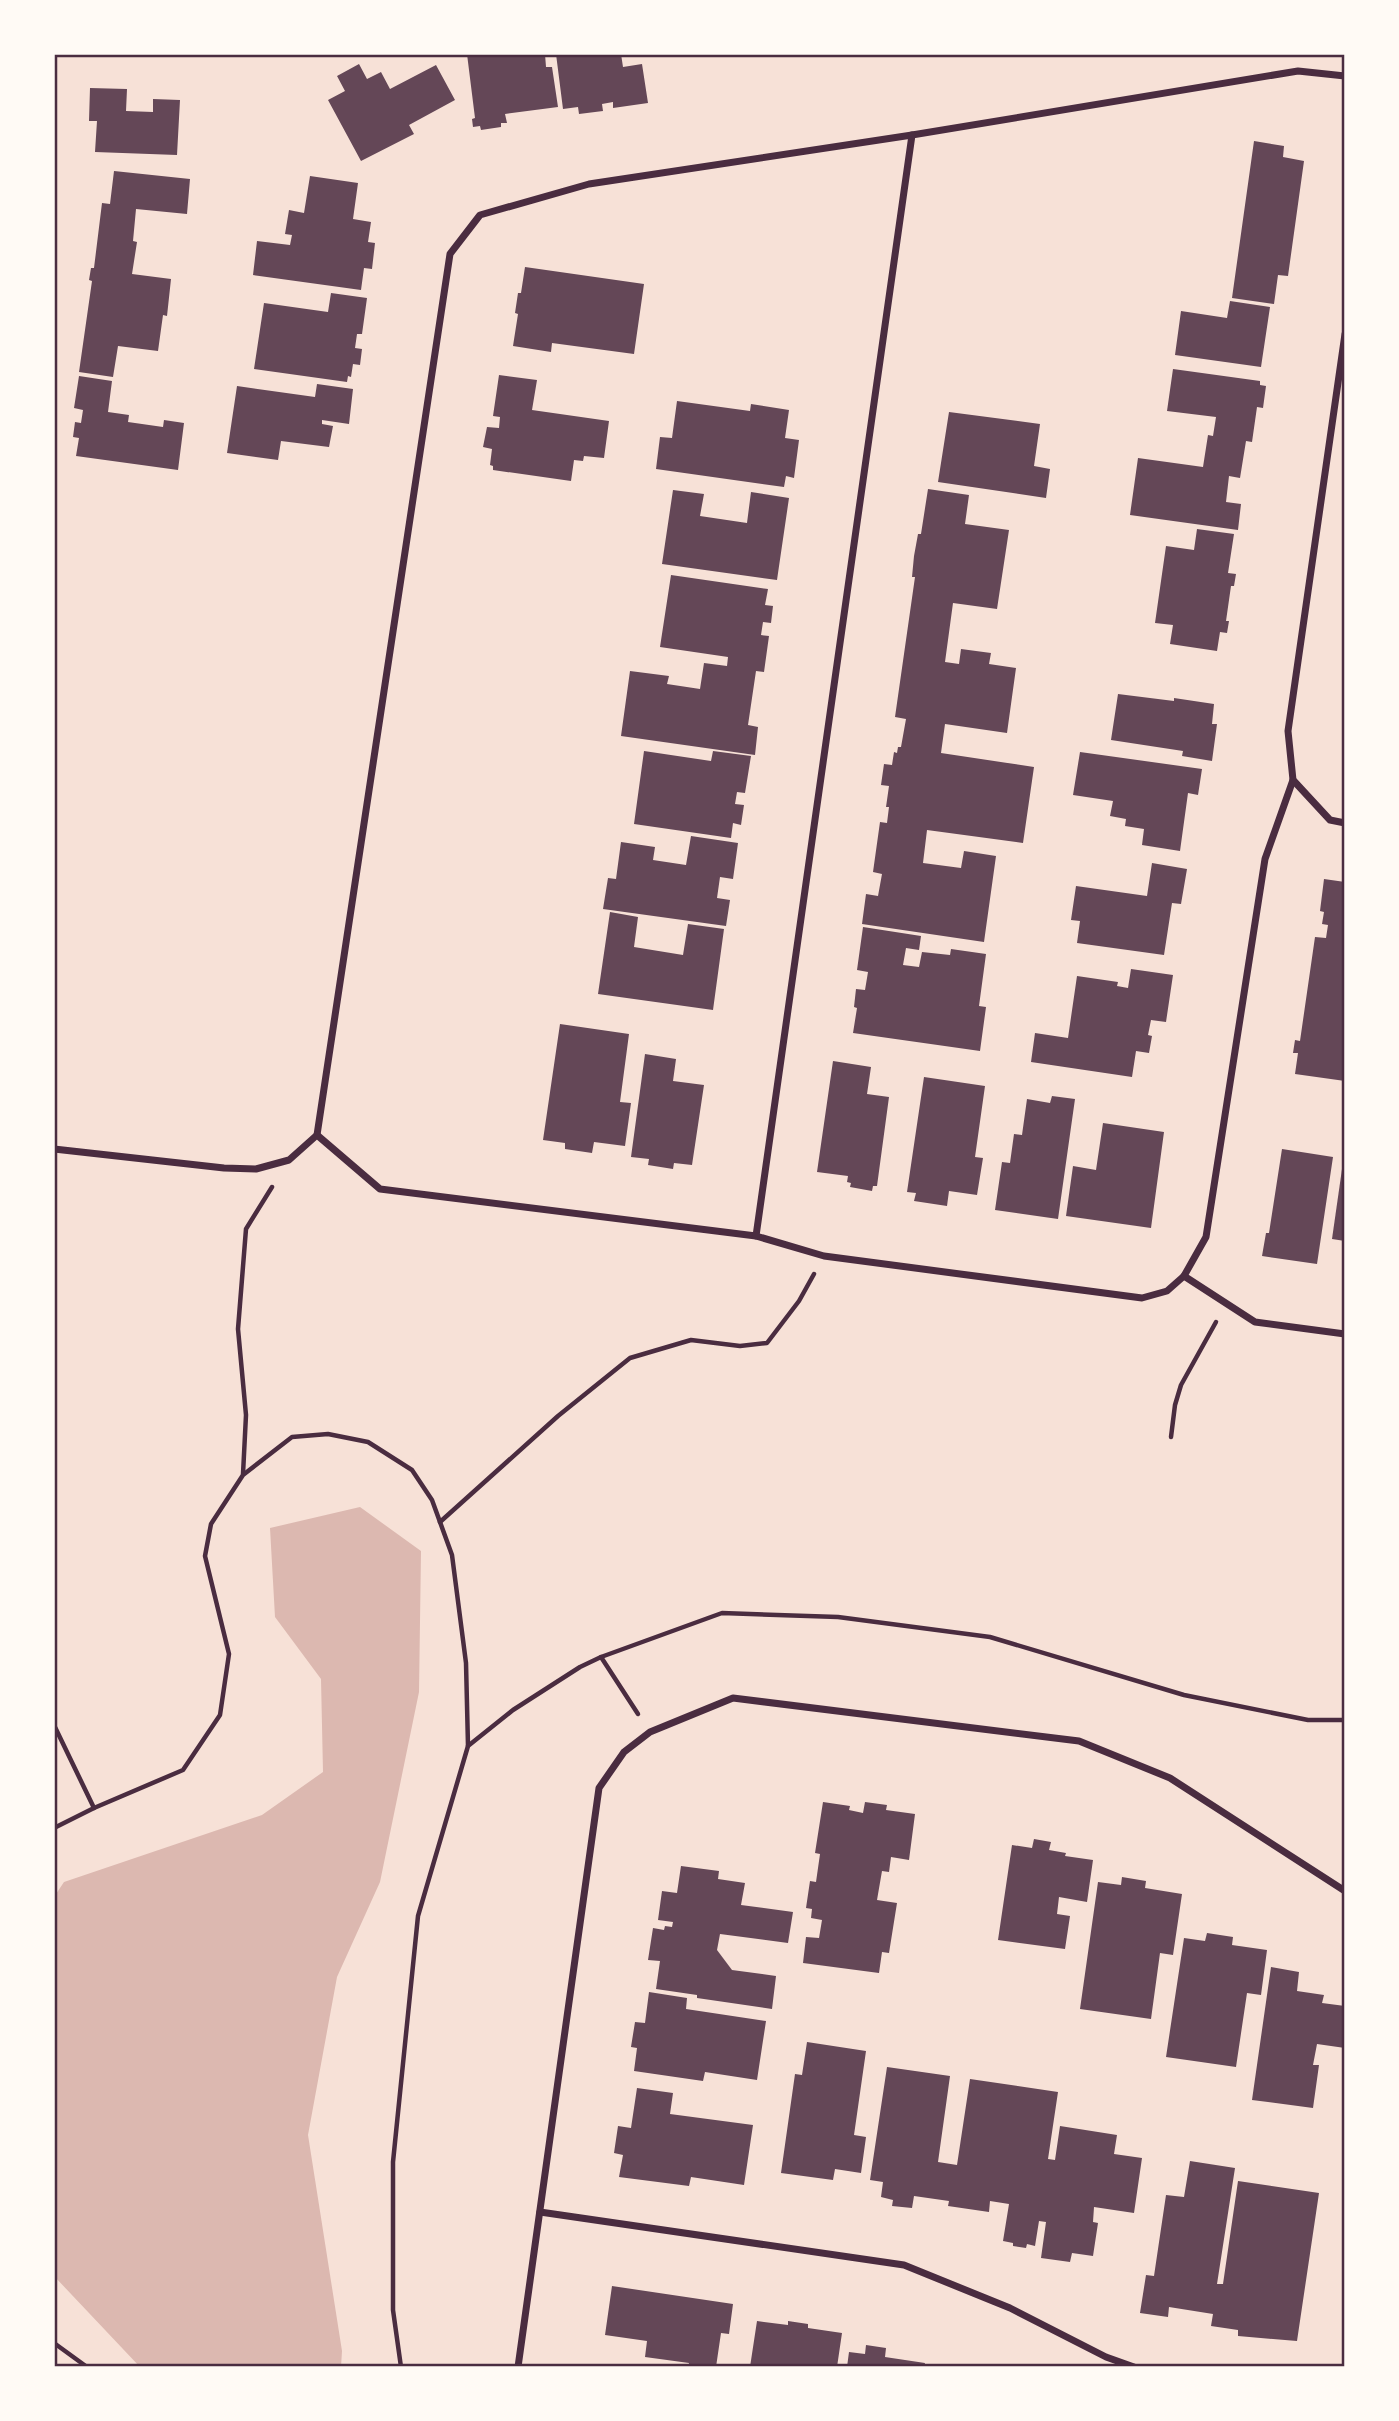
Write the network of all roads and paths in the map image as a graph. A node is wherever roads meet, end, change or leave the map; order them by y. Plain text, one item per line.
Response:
1 (1345, 76) edge
2 (912, 135) junction
3 (1345, 334) edge
4 (1293, 780) junction
5 (1345, 823) edge
6 (317, 1135) junction
7 (54, 1149) edge
8 (289, 1160) junction
9 (756, 1236) junction
10 (824, 1256) junction
11 (1184, 1276) junction
12 (1227, 1304) junction
13 (1345, 1334) edge
14 (1171, 1437) dead end
15 (243, 1475) junction
16 (440, 1522) junction
17 (601, 1657) junction
18 (1345, 1720) edge
19 (54, 1725) edge
20 (650, 1732) junction
21 (468, 1746) junction
22 (94, 1808) junction
23 (54, 1828) edge
24 (1345, 1891) edge
25 (540, 2212) junction
26 (54, 2343) edge
27 (62, 2349) junction
28 (54, 2350) edge
29 (87, 2367) edge
30 (401, 2367) edge
31 (519, 2367) edge
32 (1134, 2367) edge

1 - 2 street
2 - 6 street
2 - 9 street
3 - 4 street
4 - 5 street
4 - 11 street
6 - 8 street
6 - 9 street
7 - 8 street
8 - 15 path
9 - 10 street
10 - 11 street
10 - 16 path
11 - 12 street
12 - 13 street
12 - 14 path
15 - 16 path
15 - 22 path
16 - 21 path
17 - 18 path
17 - 20 path
17 - 21 path
19 - 22 path
20 - 24 street
20 - 25 street
21 - 30 path
22 - 23 path
25 - 31 street
25 - 32 street
26 - 27 path
27 - 28 path
27 - 29 path

